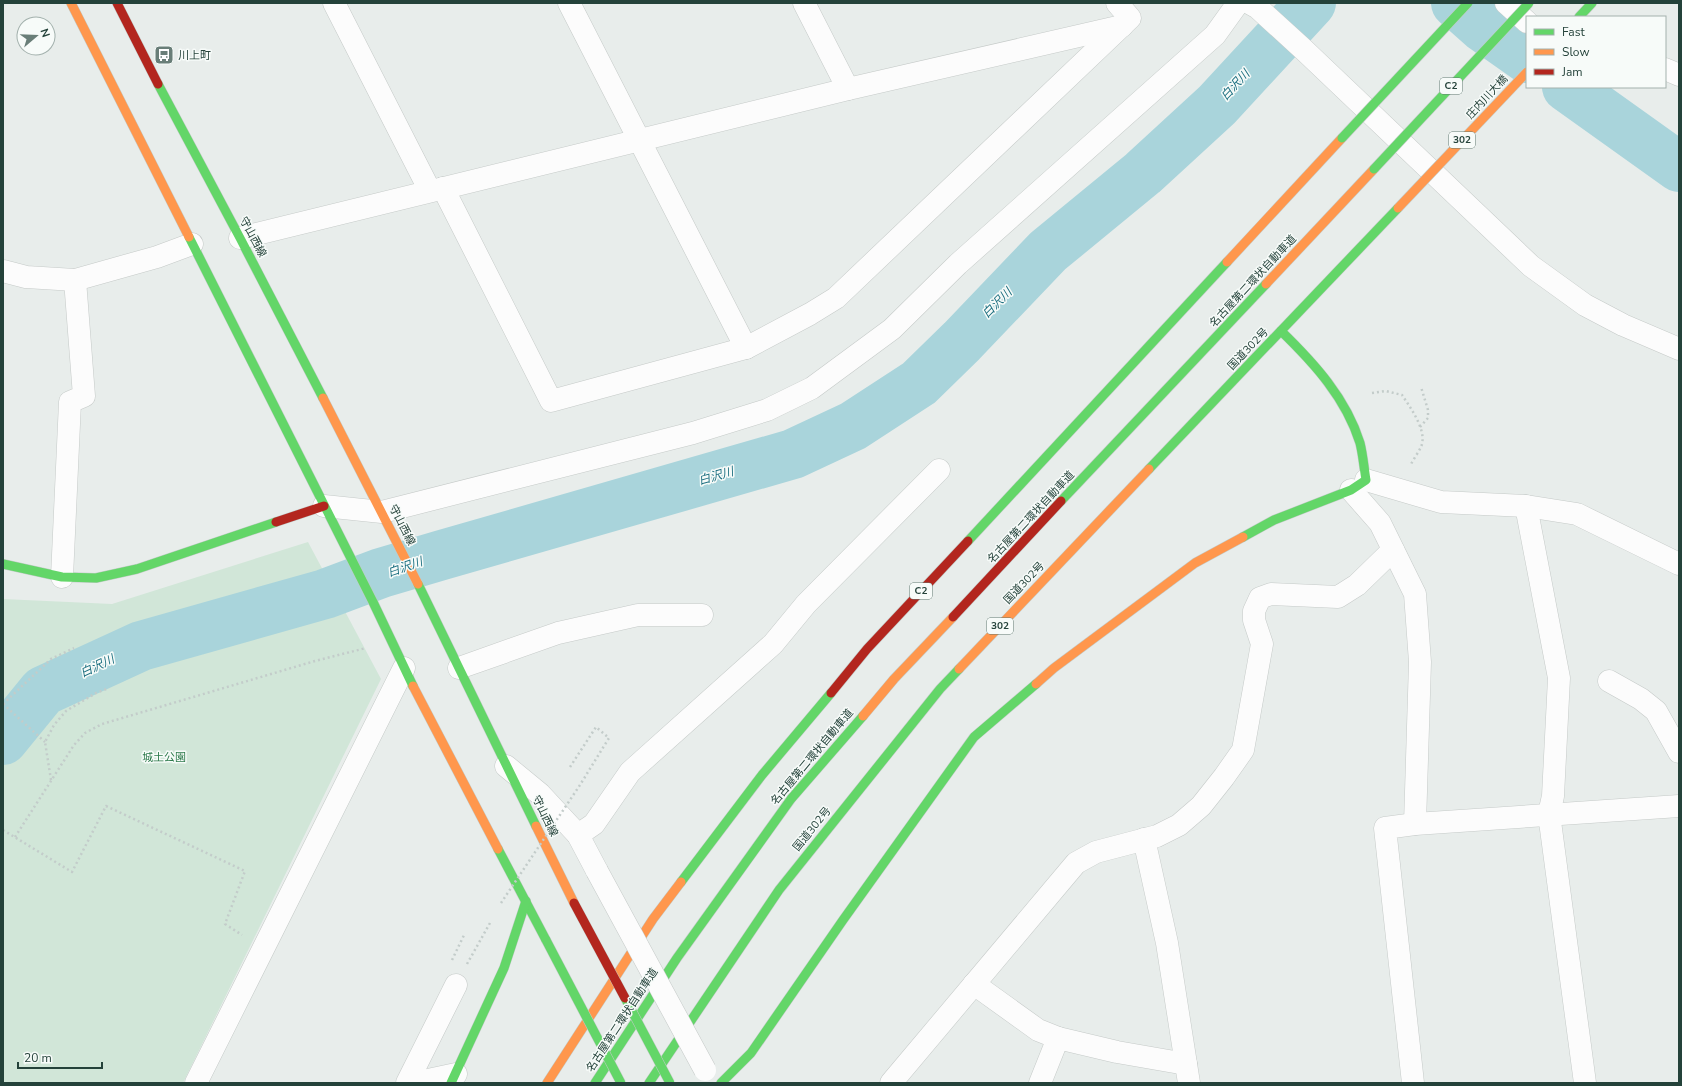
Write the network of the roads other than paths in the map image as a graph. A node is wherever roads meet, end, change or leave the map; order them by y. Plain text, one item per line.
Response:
1 (71, 3) edge
2 (117, 3) edge
3 (334, 3) edge
4 (570, 3) edge
5 (804, 3) edge
6 (1117, 3) edge
7 (1468, 3) edge
8 (1506, 3) edge
9 (1529, 3) edge
10 (1592, 3) edge
11 (1248, 5) edge
12 (1580, 16) edge
13 (1526, 21) edge
14 (1123, 25) junction
15 (1666, 69) edge
16 (1526, 73) edge
17 (1679, 75) edge
18 (848, 89) junction
19 (640, 141) junction
20 (436, 189) junction
21 (1398, 208) joint
22 (240, 238) junction
23 (192, 244) junction
24 (3, 270) edge
25 (75, 280) junction
26 (1281, 331) junction
27 (746, 348) junction
28 (1679, 349) edge
29 (939, 470) dead end
30 (1358, 485) junction
31 (324, 506) junction
32 (1526, 506) junction
33 (382, 512) junction
34 (1393, 550) junction
35 (3, 564) edge
36 (1679, 564) edge
37 (62, 577) junction
38 (702, 615) dead end
39 (404, 668) junction
40 (459, 668) junction
41 (1609, 681) dead end
42 (1679, 752) edge
43 (506, 766) junction
44 (1679, 806) edge
45 (1549, 814) junction
46 (1414, 824) junction
47 (578, 835) junction
48 (1144, 839) junction
49 (526, 901) junction
50 (457, 973) road end
51 (974, 984) junction
52 (1058, 1038) junction
53 (1187, 1074) edge
54 (453, 1078) edge
55 (713, 1078) edge
56 (196, 1083) edge
57 (407, 1083) edge
58 (414, 1083) edge
59 (547, 1083) edge
60 (595, 1083) edge
61 (621, 1083) edge
62 (649, 1083) edge
63 (670, 1083) edge
64 (891, 1083) edge
65 (1040, 1083) edge
66 (1413, 1083) edge
67 (1585, 1083) edge

1 - 23 main road
2 - 22 main road, 守山西線
3 - 20 street
4 - 19 street
5 - 18 street
6 - 14 street
7 - 59 main road, C2, bridge
8 - 13 street
9 - 60 main road, 名古屋第二環状自動車道 / C2, bridge
10 - 12 main road
11 - 28 street
11 - 33 street
14 - 18 street
14 - 27 street
15 - 17 street
16 - 21 main road, 庄内川大橋 / 302, bridge
18 - 19 street
19 - 20 street
19 - 27 street
20 - 22 street
20 - 27 street
21 - 26 main road, 国道302号 / 302
22 - 33 main road, 守山西線
23 - 25 street
23 - 31 main road
24 - 25 street
25 - 37 street
26 - 30 main road
26 - 62 main road, 国道302号 / 302
29 - 47 street
30 - 32 street
30 - 34 street
30 - 55 main road
31 - 33 street
31 - 37 main road
31 - 39 main road
32 - 36 street
32 - 45 street
33 - 40 main road, 守山西線
34 - 46 street
34 - 48 street
35 - 37 main road
38 - 40 street
39 - 49 main road
39 - 56 street
40 - 43 main road, 守山西線
41 - 42 street
43 - 47 street
43 - 63 main road, 守山西線, bridge
44 - 45 street
45 - 46 street
45 - 67 street
46 - 66 street
47 - 55 street, bridge
48 - 51 street
48 - 53 street
49 - 54 main road
49 - 61 main road, bridge
50 - 57 street
51 - 52 street
51 - 64 street
52 - 53 street
52 - 65 street
54 - 58 street

